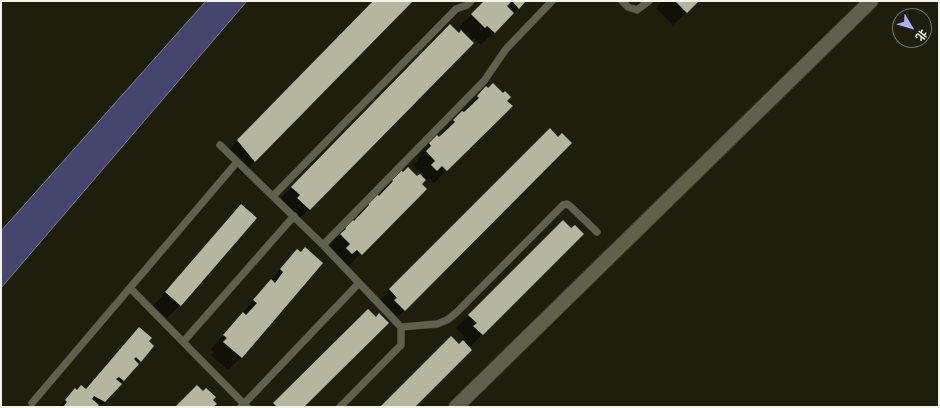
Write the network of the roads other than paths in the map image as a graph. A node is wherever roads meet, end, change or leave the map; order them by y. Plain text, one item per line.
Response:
1 (471, 1) edge
2 (552, 1) edge
3 (622, 1) edge
4 (649, 1) edge
5 (870, 1) edge
6 (220, 145) dead end
7 (237, 162) junction
8 (273, 196) junction
9 (294, 216) junction
10 (597, 232) dead end
11 (323, 245) junction
12 (359, 283) junction
13 (130, 288) junction
14 (401, 326) junction
15 (183, 342) junction
16 (32, 404) dead end
17 (244, 406) edge
18 (340, 407) edge
19 (456, 407) edge

1 - 8 lane
2 - 11 lane
3 - 4 lane
5 - 19 street
6 - 7 lane
7 - 8 lane
7 - 13 lane
8 - 9 lane
9 - 11 lane
9 - 15 lane
10 - 14 lane
11 - 12 lane
12 - 14 lane
12 - 17 lane
13 - 15 lane
13 - 16 lane
14 - 18 lane
15 - 17 lane

